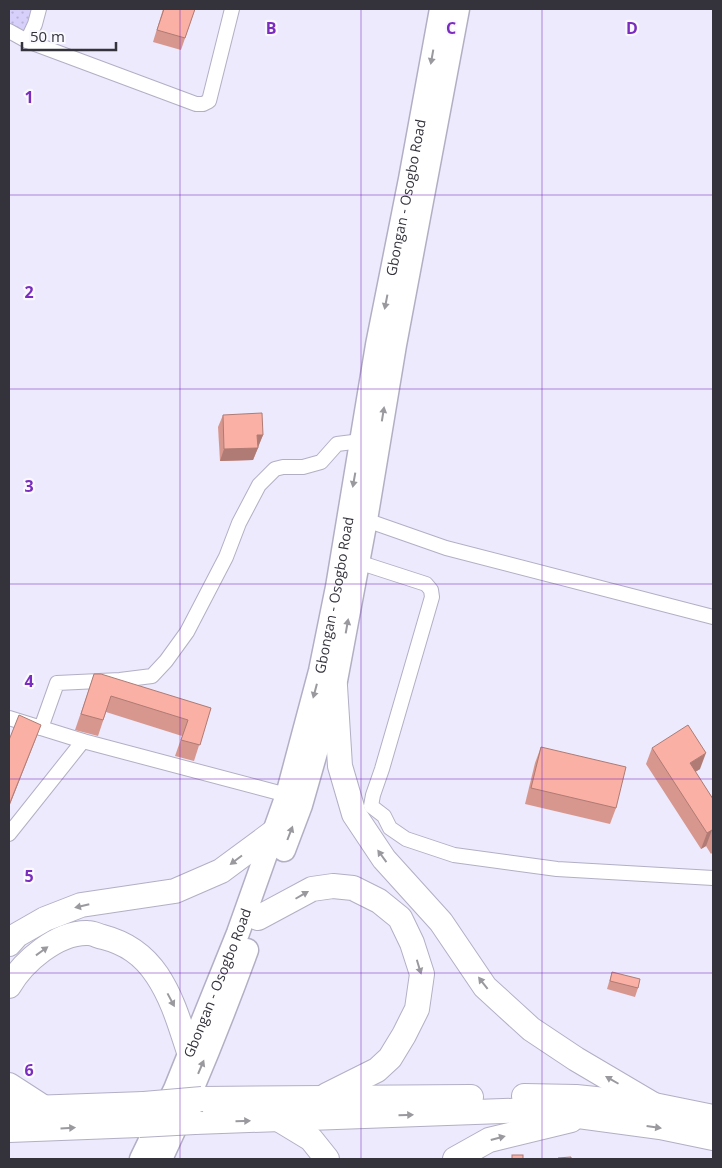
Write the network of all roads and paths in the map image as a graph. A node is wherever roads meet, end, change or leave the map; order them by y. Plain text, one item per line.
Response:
1 (39, 9) edge
2 (232, 9) edge
3 (441, 9) edge
4 (458, 9) edge
5 (9, 31) edge
6 (27, 41) junction
7 (361, 441) junction
8 (366, 520) junction
9 (358, 562) junction
10 (713, 617) edge
11 (334, 686) junction
12 (9, 718) edge
13 (41, 728) junction
14 (83, 741) junction
15 (287, 795) junction
16 (275, 831) junction
17 (9, 834) edge
18 (713, 878) edge
19 (258, 918) junction
20 (9, 944) edge
21 (9, 986) edge
22 (189, 1052) junction
23 (9, 1085) edge
24 (321, 1098) junction
25 (654, 1105) junction
26 (43, 1107) junction
27 (9, 1110) edge
28 (141, 1114) junction
29 (713, 1116) edge
30 (584, 1117) junction
31 (278, 1119) junction
32 (9, 1130) edge
33 (713, 1138) edge
34 (142, 1159) edge
35 (160, 1159) edge
36 (326, 1159) edge
37 (455, 1159) edge

1 - 6 street
2 - 6 street
3 -> 7 main road, Gbongan - Osogbo Road
8 -> 4 main road, Gbongan - Osogbo Road
5 - 6 street
7 - 13 street
7 -> 15 main road, Gbongan - Osogbo Road
8 - 9 main road, Gbongan - Osogbo Road
8 - 10 street
11 -> 9 main road, Gbongan - Osogbo Road
9 - 18 street
19 -> 11 main road, Gbongan - Osogbo Road
25 -> 11 highway
12 - 13 street
13 - 14 street
14 - 15 street
14 - 17 street
15 - 16 main road, Gbongan - Osogbo Road
16 -> 20 highway
16 - 22 main road, Gbongan - Osogbo Road
19 -> 24 highway
35 -> 19 main road, Gbongan - Osogbo Road
21 -> 22 highway
22 - 34 main road, Gbongan - Osogbo Road
23 - 26 highway
24 - 25 highway
24 - 28 highway, bridge
25 - 29 highway
26 - 27 highway
26 - 28 highway
28 -> 31 highway, bridge
32 -> 28 highway
31 -> 30 highway
30 -> 33 highway
37 -> 30 highway
31 - 36 highway

